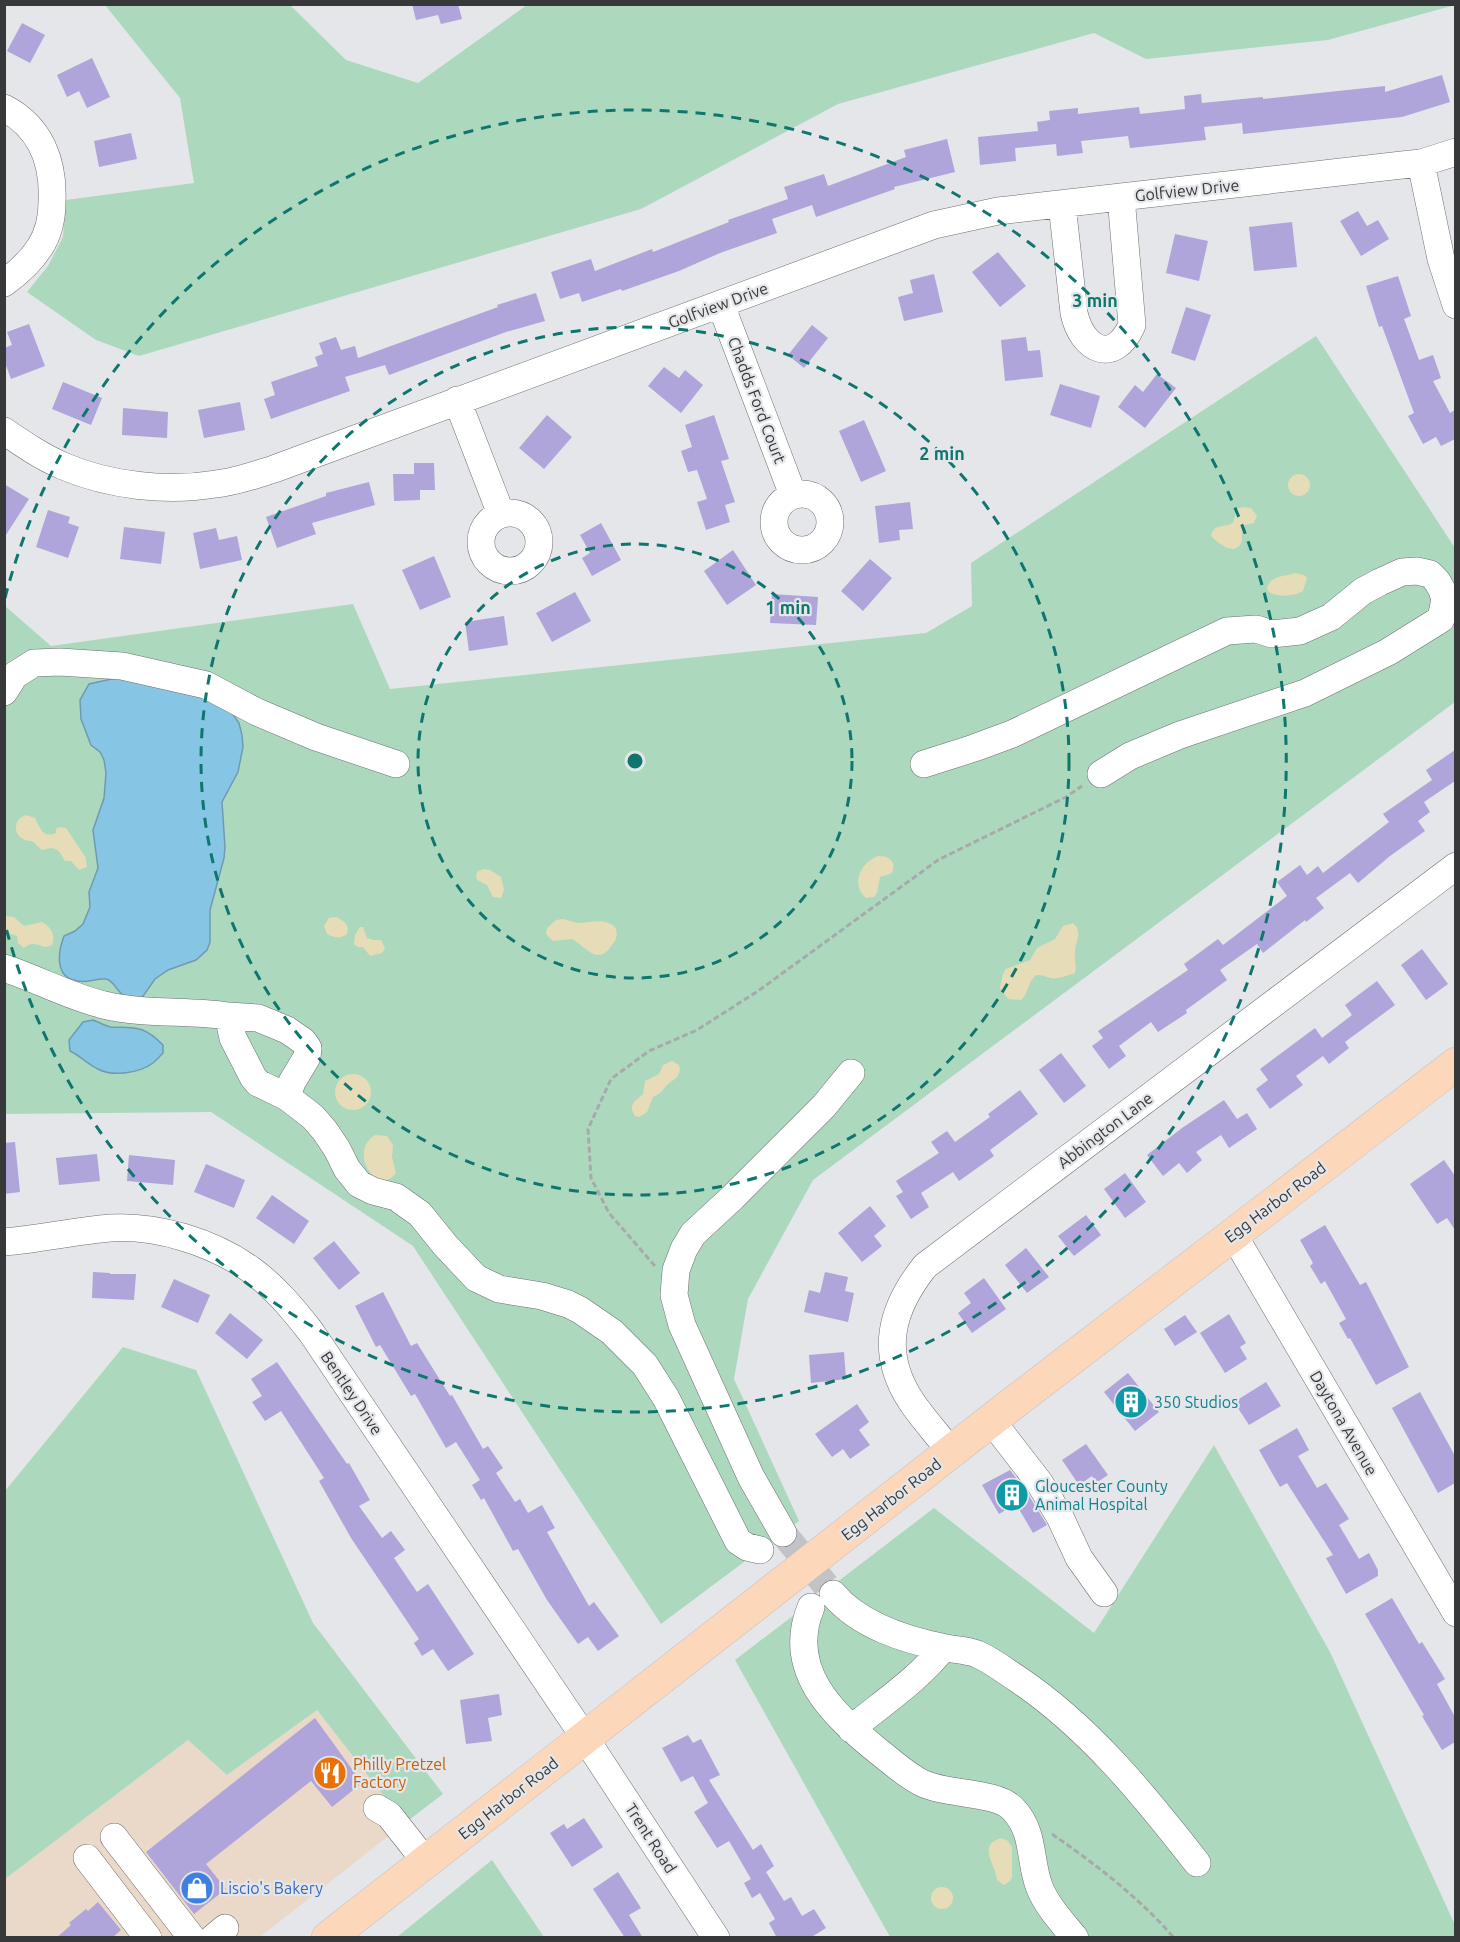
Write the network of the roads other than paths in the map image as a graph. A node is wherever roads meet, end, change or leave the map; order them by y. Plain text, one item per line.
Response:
1 (4, 108) edge
2 (1455, 152) edge
3 (1421, 163) junction
4 (1121, 197) junction
5 (1062, 204) junction
6 (4, 283) edge
7 (721, 304) junction
8 (1455, 305) edge
9 (457, 400) junction
10 (4, 431) edge
11 (793, 495) dead end
12 (501, 514) dead end
13 (4, 692) edge
14 (396, 764) dead end
15 (924, 764) dead end
16 (1101, 774) road end
17 (1455, 866) edge
18 (4, 968) edge
19 (228, 1016) junction
20 (851, 1073) dead end
21 (1452, 1075) edge
22 (287, 1097) junction
23 (1233, 1234) junction
24 (4, 1242) edge
25 (991, 1420) junction
26 (951, 1452) junction
27 (748, 1470) junction
28 (727, 1521) junction
29 (783, 1533) tunnel mouth
30 (760, 1550) tunnel mouth
31 (1104, 1593) dead end
32 (1455, 1613) edge
33 (943, 1648) junction
34 (850, 1729) junction
35 (585, 1738) junction
36 (377, 1808) dead end
37 (114, 1837) dead end
38 (87, 1858) dead end
39 (426, 1862) junction
40 (1197, 1863) dead end
41 (148, 1938) edge
42 (192, 1938) edge
43 (328, 1938) edge
44 (716, 1938) edge
45 (1075, 1938) edge

1 - 6 street
2 - 3 street, Golfview Drive
3 - 4 street, Golfview Drive
3 - 8 street
4 - 5 street, Golfview Drive
4 - 5 street
5 - 7 street, Golfview Drive
7 - 9 street, Golfview Drive
7 - 11 street, Chadds Ford Court
9 - 10 street, Golfview Drive
9 - 12 street
13 - 14 street
15 - 16 street
17 - 26 street, Abbington Lane
18 - 19 street
19 - 22 street
19 - 22 street
20 - 27 street
21 - 23 main road, Egg Harbor Road
22 - 28 street
23 - 25 main road, Egg Harbor Road
23 - 32 street, Daytona Avenue
24 - 35 street, Bentley Drive
25 - 26 main road, Egg Harbor Road
25 - 31 street
26 - 35 main road, Egg Harbor Road
27 - 28 street
27 - 29 street
28 - 30 street
33 - 34 street
33 - 34 street
33 - 40 street
34 - 45 street
35 - 39 main road, Egg Harbor Road
35 - 44 street, Trent Road
36 - 39 street
37 - 42 street
38 - 41 street
39 - 43 main road, Egg Harbor Road

